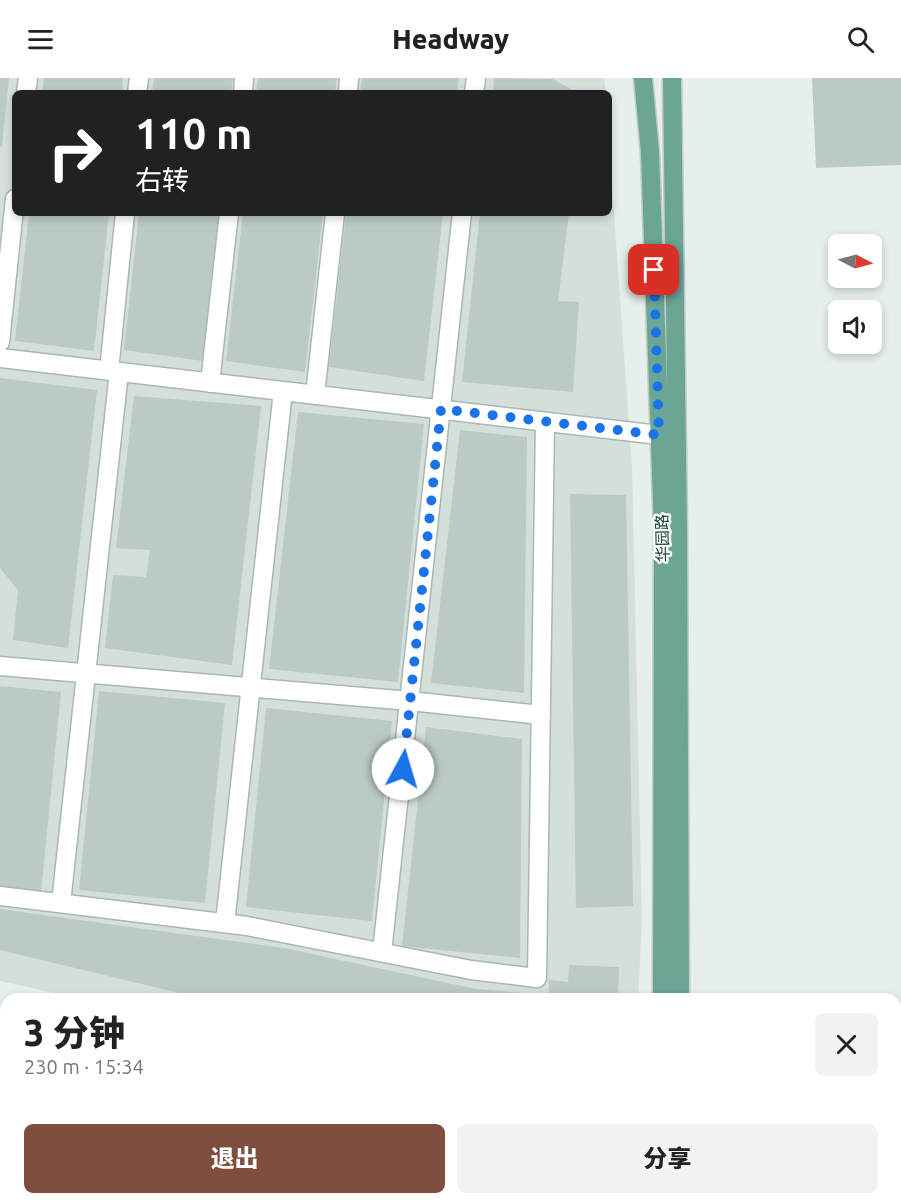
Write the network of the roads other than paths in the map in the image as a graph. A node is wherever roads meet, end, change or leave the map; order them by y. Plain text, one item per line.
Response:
1 (643, 78) edge
2 (672, 78) edge
3 (13, 216) edge
4 (125, 216) edge
5 (229, 216) edge
6 (335, 216) edge
7 (462, 216) edge
8 (0, 342) edge
9 (0, 358) edge
10 (114, 372) junction
11 (210, 383) junction
12 (283, 391) junction
13 (315, 395) junction
14 (441, 409) junction
15 (545, 422) junction
16 (659, 435) junction
17 (0, 666) edge
18 (86, 673) junction
19 (250, 686) junction
20 (410, 701) junction
21 (541, 715) junction
22 (0, 896) edge
23 (61, 903) junction
24 (225, 923) junction
25 (382, 952) junction
26 (662, 993) edge
27 (680, 993) edge

1 - 16 main road, 华园路
2 - 27 main road, 华园路
3 - 8 lane
4 - 10 lane
5 - 11 lane
6 - 13 lane
7 - 14 lane
9 - 10 lane
10 - 11 lane
10 - 18 lane
11 - 12 lane
12 - 13 lane
12 - 19 lane
13 - 14 lane
14 - 15 lane
14 - 20 lane
15 - 16 lane
15 - 21 lane
16 - 26 main road, 华园路
17 - 18 lane
18 - 19 lane
18 - 23 lane
19 - 20 lane
19 - 24 lane
20 - 21 lane
20 - 25 lane
21 - 25 lane
22 - 23 lane
23 - 24 lane
24 - 25 lane

